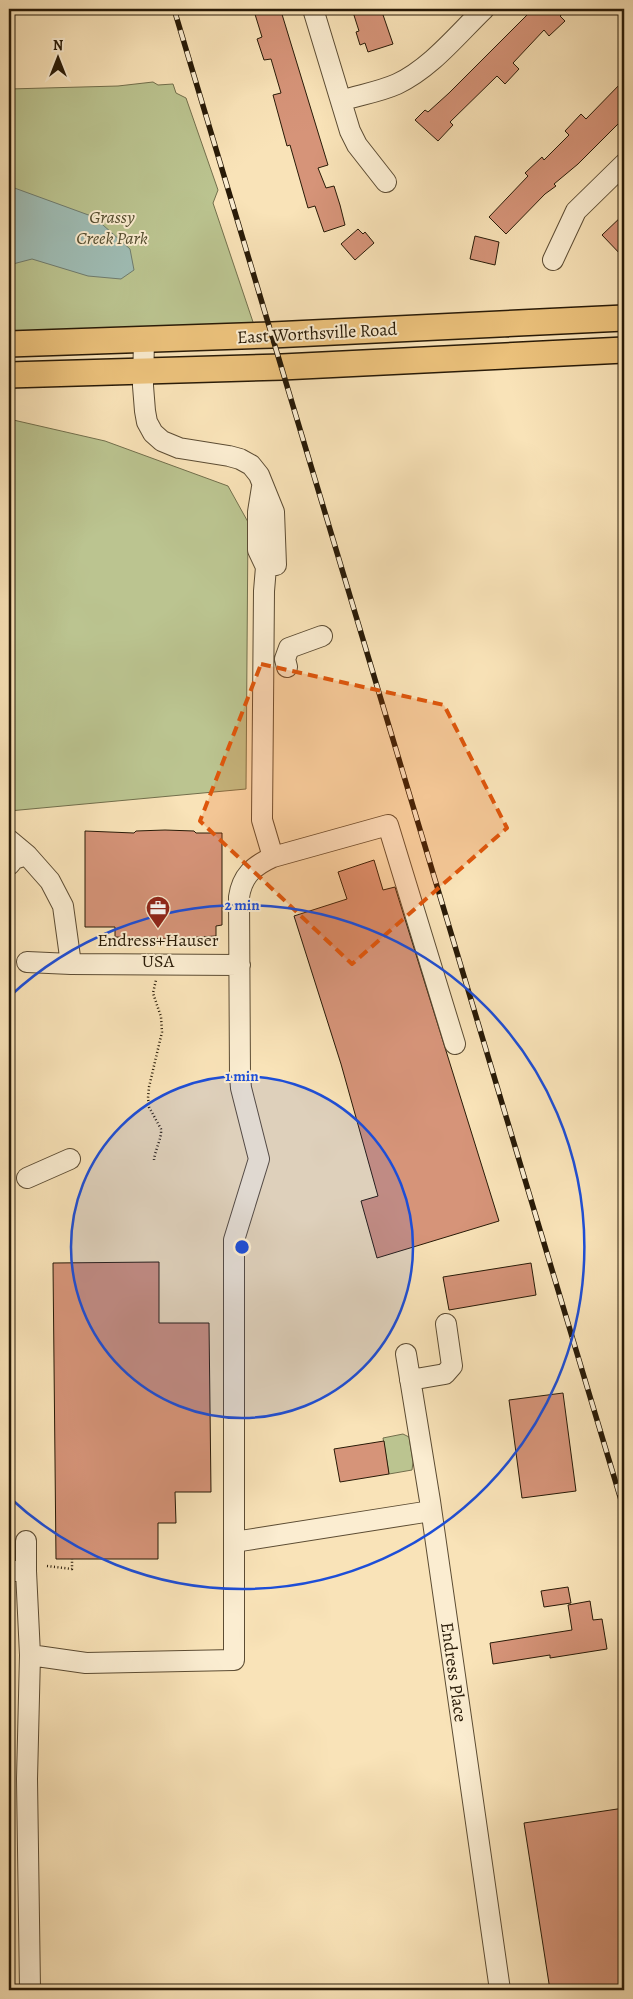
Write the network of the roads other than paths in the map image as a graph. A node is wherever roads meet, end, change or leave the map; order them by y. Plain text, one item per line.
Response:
1 (313, 9) edge
2 (484, 9) edge
3 (341, 101) junction
4 (624, 164) edge
5 (386, 182) dead end
6 (553, 260) dead end
7 (624, 318) edge
8 (144, 339) junction
9 (9, 344) edge
10 (624, 350) edge
11 (143, 370) junction
12 (9, 375) edge
13 (322, 636) dead end
14 (287, 667) dead end
15 (9, 840) edge
16 (28, 855) junction
17 (273, 857) junction
18 (9, 865) edge
19 (27, 962) dead end
20 (71, 964) junction
21 (240, 965) junction
22 (455, 1044) dead end
23 (70, 1159) dead end
24 (26, 1178) dead end
25 (446, 1324) dead end
26 (406, 1354) dead end
27 (410, 1380) junction
28 (431, 1511) junction
29 (26, 1541) dead end
30 (234, 1542) junction
31 (17, 1571) edge
32 (30, 1655) junction
33 (30, 1990) edge
34 (500, 1990) edge

1 - 3 street
2 - 3 street
3 - 5 street
4 - 6 street
7 - 8 main road, East Worthsville Road
8 - 9 main road, East Worthsville Road
8 - 11 street
10 - 11 main road, East Worthsville Road
11 - 12 main road, East Worthsville Road
11 - 17 street
13 - 14 street
15 - 16 street
16 - 18 street
16 - 20 street
17 - 21 street
17 - 22 street
19 - 20 street
20 - 21 street
21 - 30 street
23 - 24 street
25 - 27 street
26 - 27 street, Endress Place
27 - 28 street, Endress Place
28 - 30 street
28 - 34 street, Endress Place
29 - 31 street
30 - 32 street
31 - 32 street
32 - 33 street

